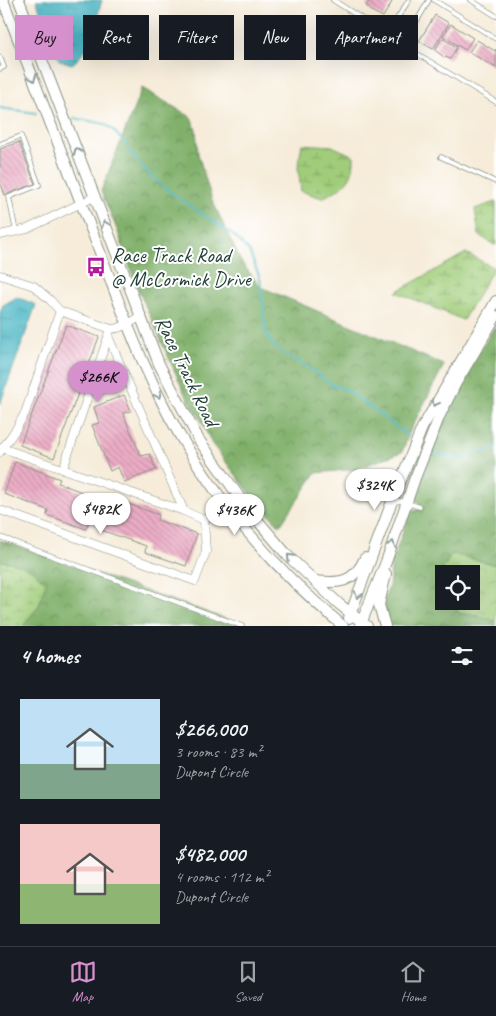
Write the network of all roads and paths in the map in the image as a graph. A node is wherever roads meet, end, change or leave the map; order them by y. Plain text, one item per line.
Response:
1 (3, 0) edge
2 (19, 0) edge
3 (333, 0) edge
4 (409, 0) edge
5 (429, 0) edge
6 (434, 0) edge
7 (471, 0) edge
8 (357, 15) edge
9 (399, 15) edge
10 (496, 16) edge
11 (418, 19) edge
12 (496, 39) edge
13 (418, 53) edge
14 (0, 57) edge
15 (0, 69) edge
16 (496, 102) edge
17 (0, 144) edge
18 (441, 157) dead end
19 (496, 182) edge
20 (94, 197) junction
21 (81, 203) junction
22 (16, 232) junction
23 (0, 235) edge
24 (0, 275) edge
25 (496, 301) edge
26 (60, 311) junction
27 (496, 316) edge
28 (140, 317) junction
29 (127, 324) junction
30 (110, 332) junction
31 (426, 420) junction
32 (1, 450) edge
33 (63, 469) junction
34 (402, 477) junction
35 (379, 488) joint
36 (391, 504) junction
37 (413, 504) junction
38 (226, 505) junction
39 (0, 510) edge
40 (184, 511) junction
41 (204, 520) junction
42 (0, 538) edge
43 (386, 562) junction
44 (315, 581) junction
45 (351, 614) junction
46 (362, 624) edge
47 (242, 626) edge
48 (344, 626) edge
49 (385, 626) edge

1 -> 21 main road, Race Track Road
20 -> 2 main road, Race Track Road
3 - 8 lane
4 - 9 lane
5 - 11 lane
6 - 12 lane
7 - 10 lane
13 - 16 lane
14 - 15 lane
17 - 22 lane
18 - 19 lane
20 - 21 street
28 -> 20 main road, Race Track Road
21 - 22 street
21 - 29 main road, Race Track Road
22 - 23 street
24 - 26 street
25 -> 31 main road
26 - 30 street
26 - 32 street
27 - 37 main road
28 - 29 street
44 -> 28 main road, Race Track Road
29 - 30 street
29 -> 38 main road, Race Track Road
30 - 33 street
30 - 40 street
31 - 34 main road
31 - 37 main road
32 - 33 street
33 - 40 street
34 - 35 main road
34 - 36 main road
35 - 36 lane
36 - 37 lane
36 - 44 main road
36 -> 45 main road
43 -> 37 main road
38 - 41 street
38 - 48 main road, Race Track Road
39 - 41 street
40 - 41 street
42 - 47 lane
43 - 46 main road
43 - 49 main road
44 - 45 main road, Race Track Road
45 - 46 main road, Race Track Road
45 - 48 main road

